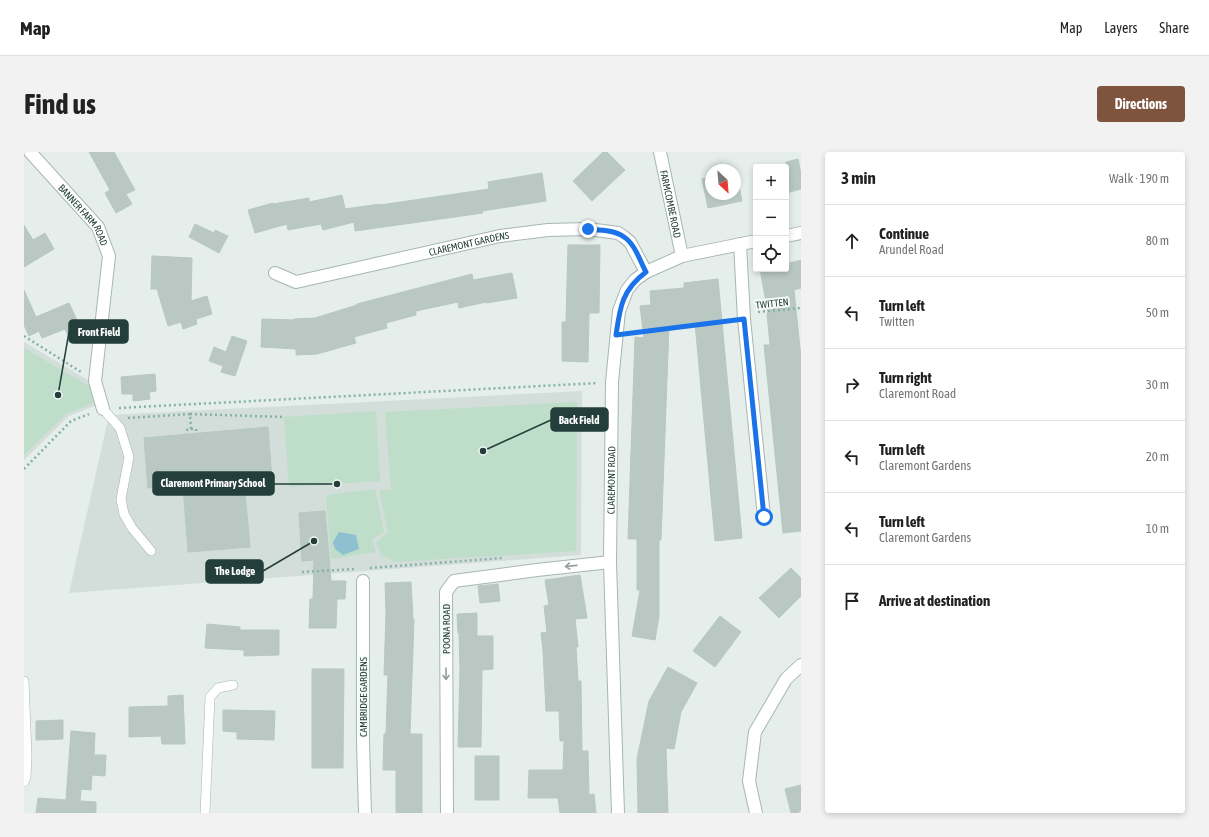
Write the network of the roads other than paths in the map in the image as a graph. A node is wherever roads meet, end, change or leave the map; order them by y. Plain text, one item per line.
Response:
1 (30, 152) edge
2 (660, 152) edge
3 (801, 234) edge
4 (789, 236) edge
5 (753, 242) edge
6 (740, 244) junction
7 (682, 256) junction
8 (646, 272) junction
9 (275, 273) dead end
10 (103, 409) joint
11 (764, 517) dead end
12 (151, 551) dead end
13 (610, 562) junction
14 (363, 580) dead end
15 (801, 665) edge
16 (24, 681) edge
17 (233, 685) dead end
18 (24, 782) edge
19 (205, 813) edge
20 (365, 813) edge
21 (447, 813) edge
22 (618, 813) edge
23 (756, 813) edge

1 - 10 street, BANNER FARM ROAD
2 - 7 street, FARMCOMBE ROAD
3 - 4 street
5 - 6 street, CLAREMONT ROAD
6 - 7 street, CLAREMONT ROAD
6 - 11 street
7 - 8 street, CLAREMONT ROAD
8 - 9 street, CLAREMONT GARDENS
8 - 13 street, CLAREMONT ROAD
10 - 12 lane
13 -> 21 street, POONA ROAD
13 - 22 street, CLAREMONT ROAD
14 - 20 street, CAMBRIDGE GARDENS
15 - 23 street
16 - 18 lane
17 - 19 lane

